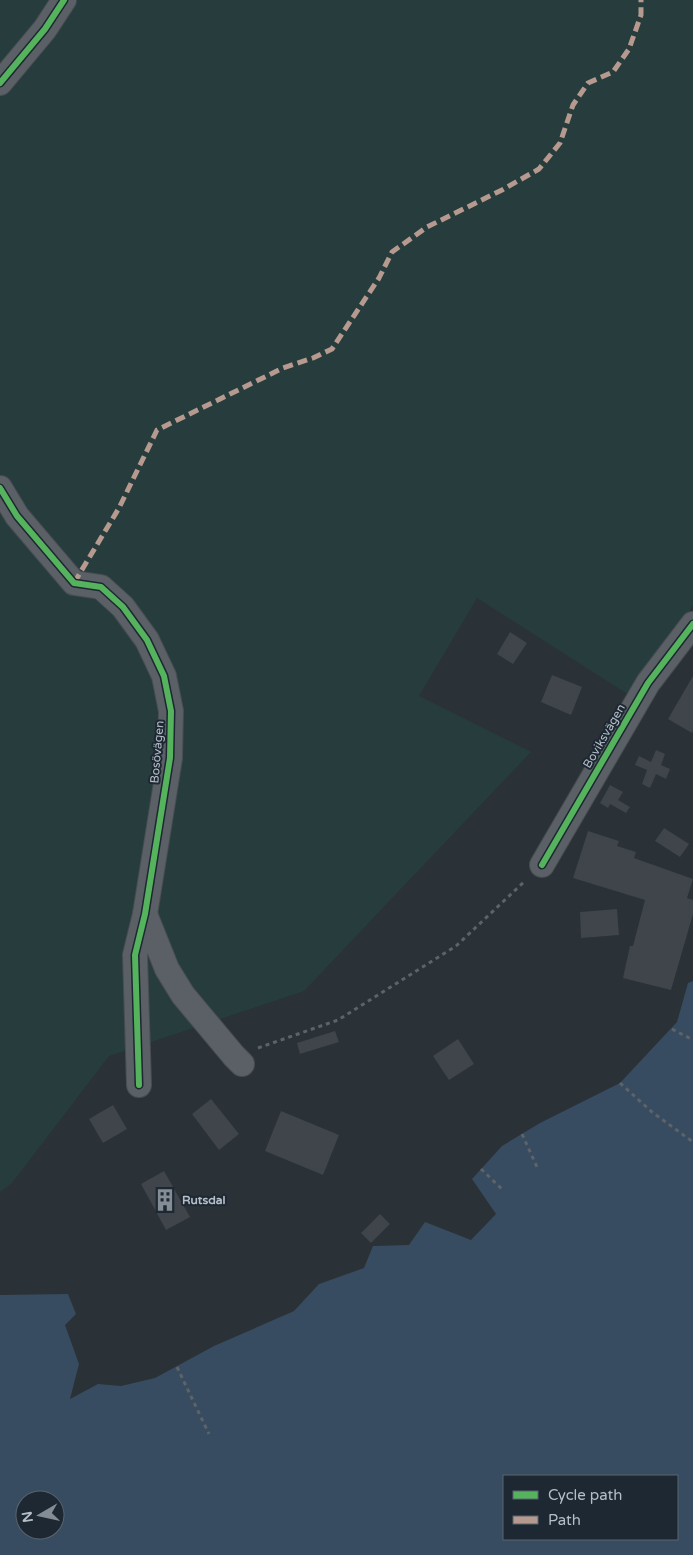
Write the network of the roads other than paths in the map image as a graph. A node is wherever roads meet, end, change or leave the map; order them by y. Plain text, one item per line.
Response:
1 (64, 0) edge
2 (0, 83) edge
3 (0, 488) edge
4 (693, 624) edge
5 (542, 865) road end
6 (145, 914) junction
7 (238, 1060) road end
8 (139, 1085) dead end

1 - 2 street
3 - 6 street, Bosövägen
4 - 5 street, Boviksvägen
6 - 7 street
6 - 8 street, Bosövägen

